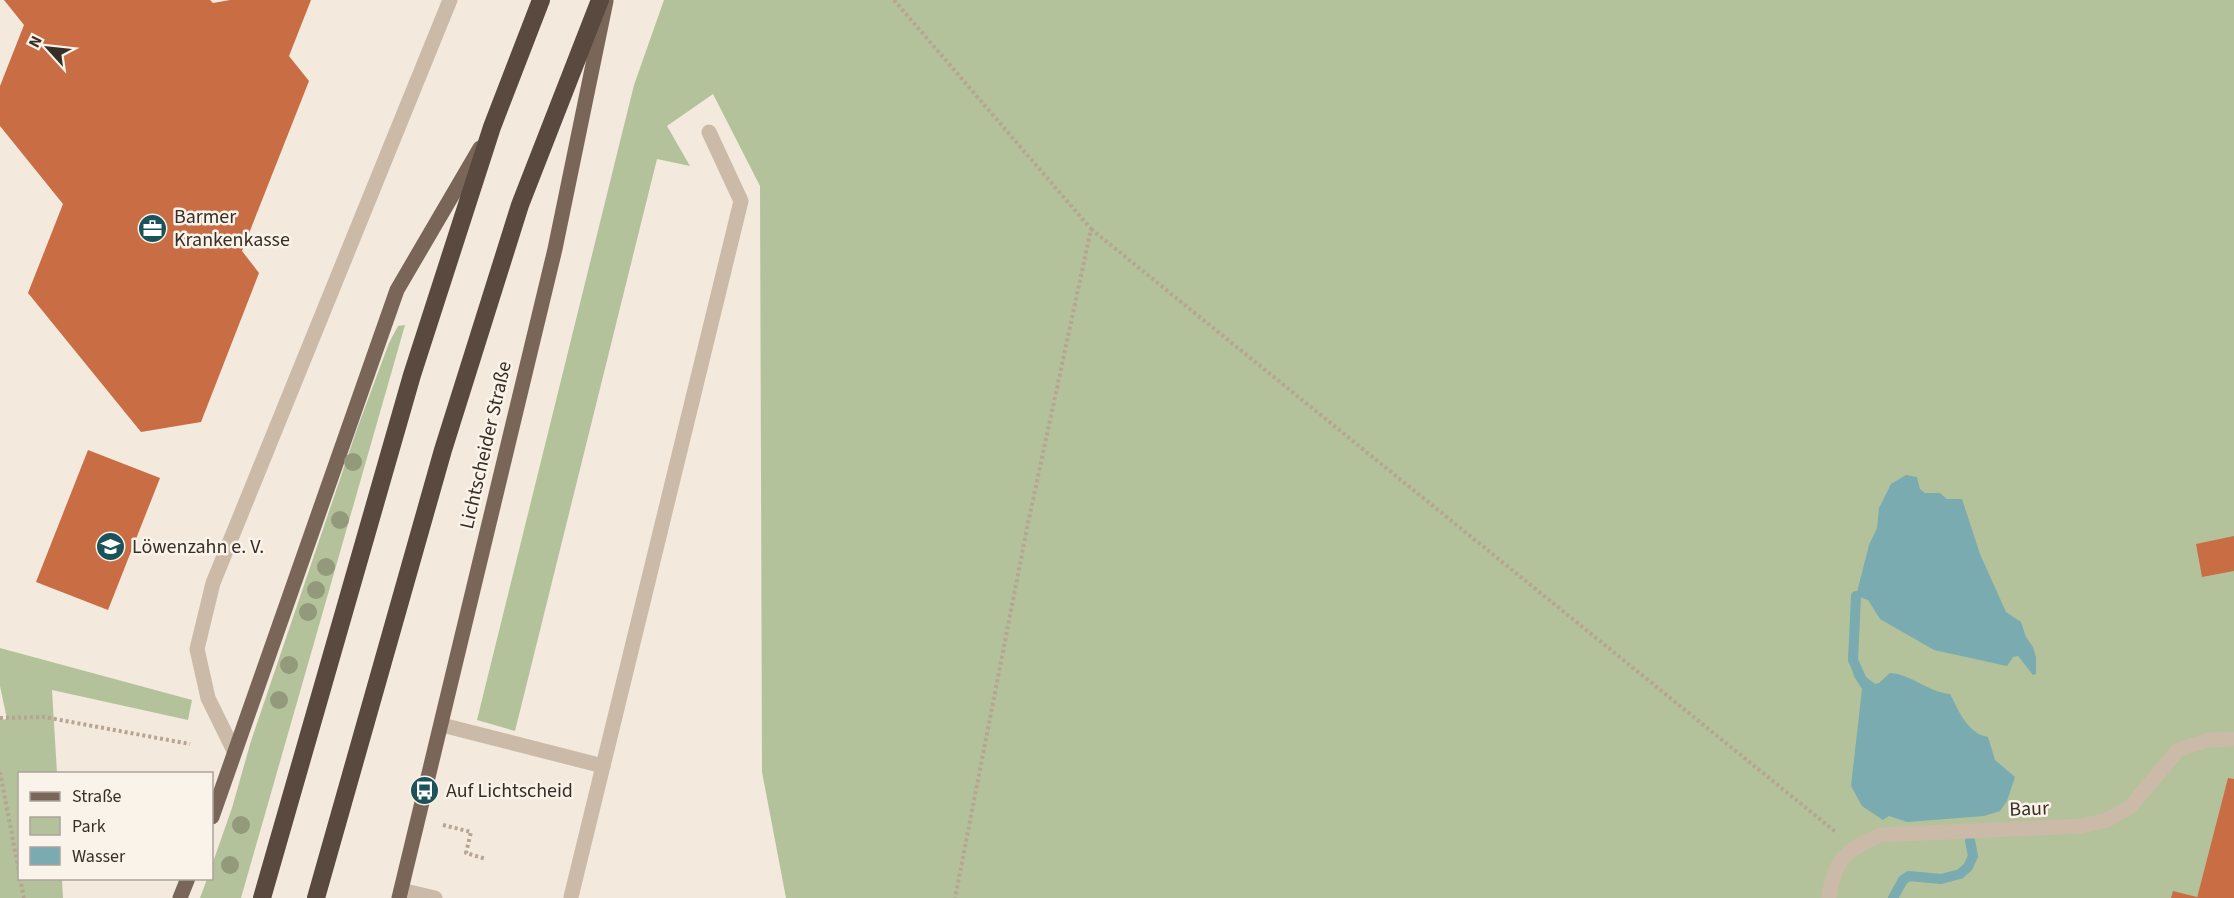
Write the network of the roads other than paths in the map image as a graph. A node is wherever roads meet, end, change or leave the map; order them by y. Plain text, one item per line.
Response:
1 (450, 0) edge
2 (541, 0) edge
3 (600, 0) edge
4 (606, 0) edge
5 (492, 127) junction
6 (709, 132) dead end
7 (442, 725) junction
8 (2234, 739) edge
9 (234, 751) junction
10 (603, 766) junction
11 (213, 814) edge
12 (188, 880) edge
13 (400, 894) edge
14 (571, 897) edge
15 (180, 898) edge
16 (262, 898) edge
17 (316, 898) edge
18 (435, 898) edge
19 (1829, 898) edge

1 - 9 street
2 - 5 highway
3 - 17 highway
4 - 7 main road, Lichtscheider Straße
5 - 9 main road
5 - 16 highway
6 - 10 street
7 - 10 street
7 - 13 main road, Lichtscheider Straße
8 - 19 street, Baur
9 - 11 main road
10 - 14 street
12 - 15 main road
13 - 18 street

